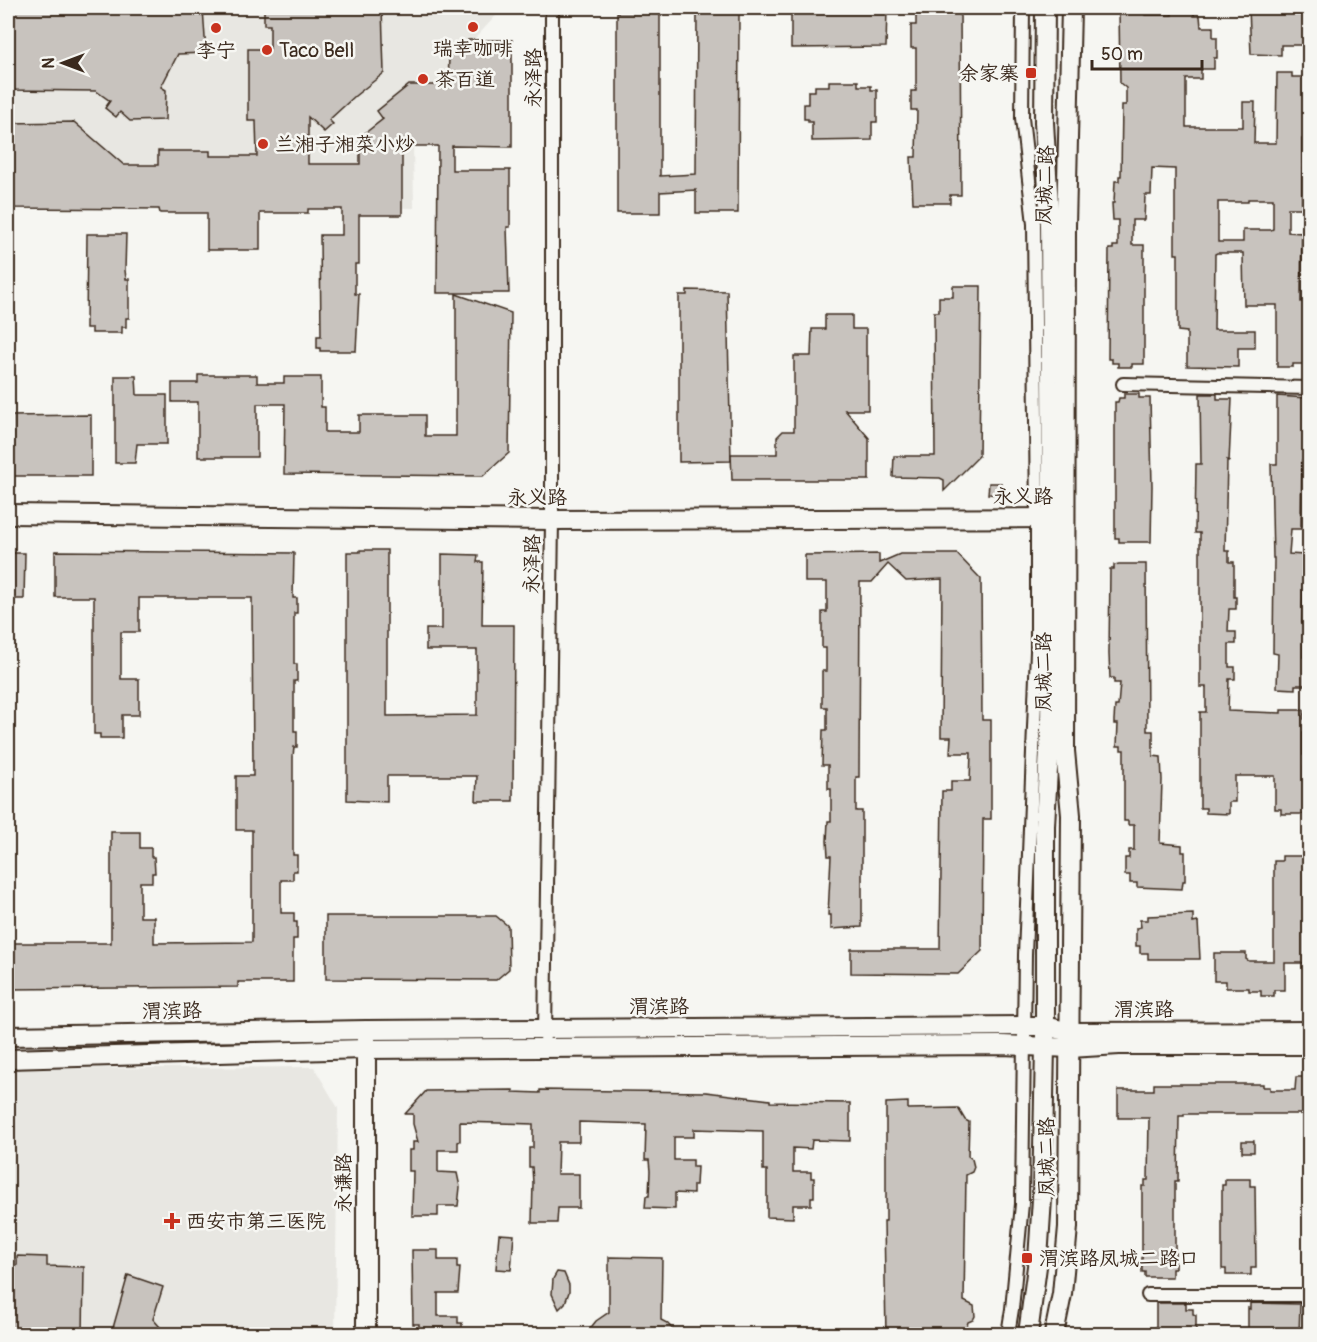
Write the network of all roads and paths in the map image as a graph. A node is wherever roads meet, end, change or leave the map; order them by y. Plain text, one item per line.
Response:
1 (552, 8) edge
2 (1023, 8) edge
3 (1045, 8) edge
4 (1071, 8) edge
5 (1123, 384) dead end
6 (1310, 388) edge
7 (8, 514) edge
8 (1052, 518) junction
9 (552, 520) junction
10 (1025, 1026) junction
11 (1045, 1026) junction
12 (545, 1029) junction
13 (1310, 1031) edge
14 (8, 1036) edge
15 (365, 1040) junction
16 (1070, 1040) junction
17 (1310, 1045) edge
18 (1046, 1046) junction
19 (1024, 1047) junction
20 (545, 1048) junction
21 (8, 1059) edge
22 (1148, 1295) dead end
23 (1310, 1295) edge
24 (366, 1335) edge
25 (1008, 1335) edge
26 (1028, 1335) edge
27 (1054, 1335) edge

1 - 9 street, 永泽路
2 - 8 street
3 - 8 street, 凤城二路
4 - 8 street, 凤城二路
5 - 6 street
7 - 9 street, 永义路
8 - 9 street, 永义路
8 - 10 street
8 - 11 street, 凤城二路
8 - 16 street, 凤城二路
9 - 12 street, 永泽路
10 - 11 street, 渭滨路
10 - 12 street, 渭滨路
10 - 19 street
11 - 16 street, 渭滨路
11 - 18 street, 凤城二路
12 - 15 street, 渭滨路
12 - 20 street, 永泽路
13 - 16 street, 渭滨路
14 - 15 street, 渭滨路
15 - 20 street, 渭滨路
15 - 21 street, 渭滨路
15 - 24 street, 永谦路
16 - 17 street, 渭滨路
16 - 18 street, 渭滨路
16 - 27 street, 凤城二路
18 - 19 street, 渭滨路
18 - 26 street, 凤城二路
19 - 20 street, 渭滨路
19 - 25 street
22 - 23 street

